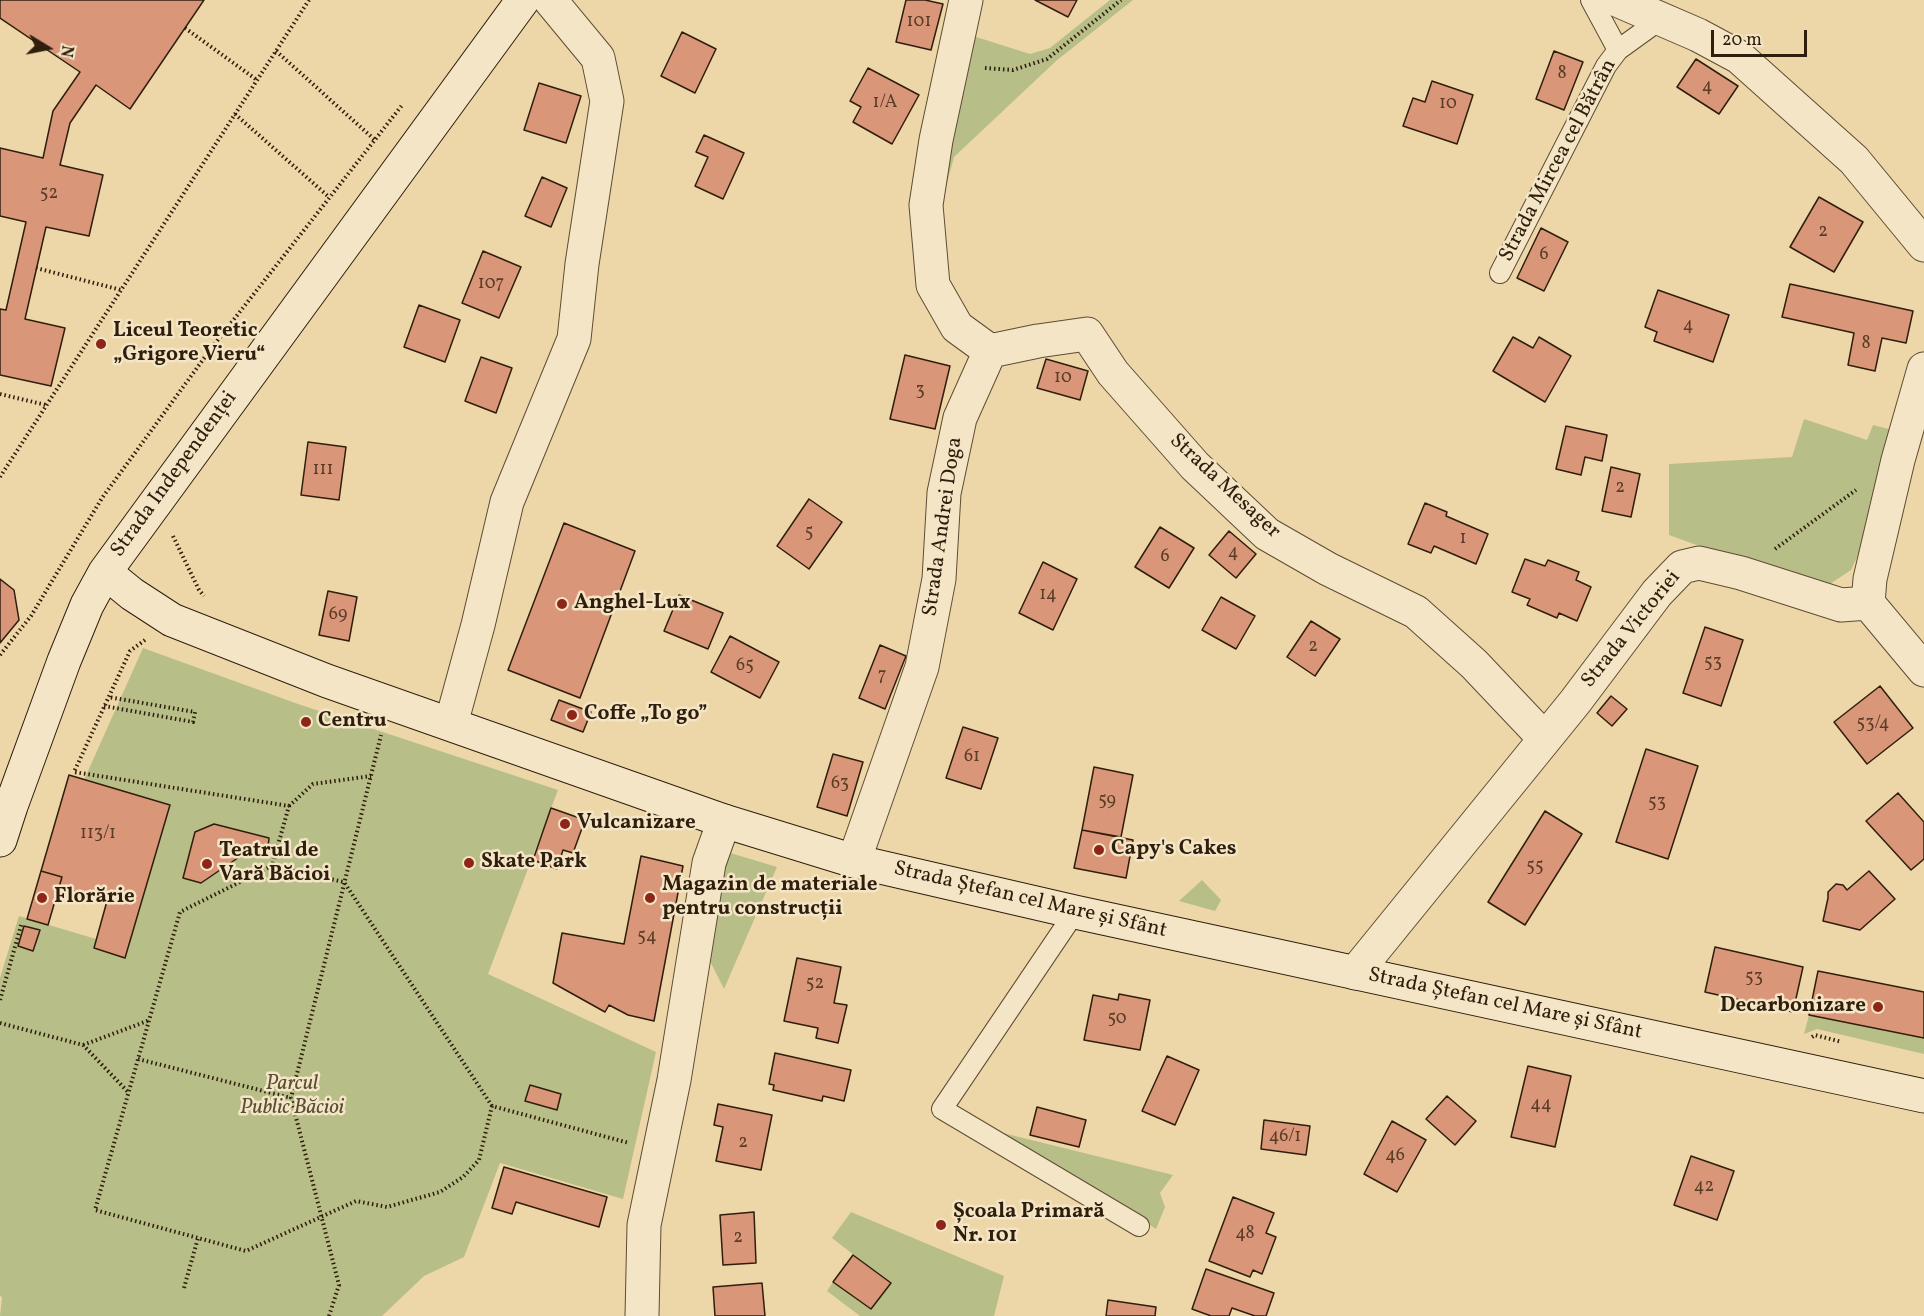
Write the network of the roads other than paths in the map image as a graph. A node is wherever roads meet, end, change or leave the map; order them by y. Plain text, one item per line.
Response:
1 (523, 0) edge
2 (550, 0) edge
3 (966, 0) edge
4 (1591, 0) edge
5 (1617, 0) edge
6 (1661, 19) junction
7 (1618, 50) junction
8 (1924, 245) edge
9 (1500, 273) dead end
10 (990, 351) junction
11 (1924, 369) edge
12 (105, 572) junction
13 (1868, 603) junction
14 (1924, 670) edge
15 (451, 724) junction
16 (1545, 739) junction
17 (5, 802) edge
18 (724, 821) junction
19 (0, 840) edge
20 (854, 861) junction
21 (1076, 912) junction
22 (1355, 973) junction
23 (1924, 1096) edge
24 (1139, 1226) dead end
25 (642, 1316) edge

1 - 12 street, Strada Independenței
2 - 15 street
3 - 10 street
4 - 7 lane, Strada Mircea cel Bătrân
5 - 6 street
6 - 7 lane, Strada Mircea cel Bătrân
6 - 8 street
7 - 9 lane, Strada Mircea cel Bătrân
10 - 16 street, Strada Mesager
10 - 20 street, Strada Andrei Doga
11 - 13 street
12 - 15 street, Strada Ștefan cel Mare și Sfânt
12 - 17 street, Strada Independenței
13 - 14 street
13 - 16 street, Strada Victoriei
15 - 18 street, Strada Ștefan cel Mare și Sfânt
16 - 22 street, Strada Victoriei
17 - 19 street, Strada Independenței
18 - 20 street, Strada Ștefan cel Mare și Sfânt
18 - 25 street
20 - 21 street, Strada Ștefan cel Mare și Sfânt
21 - 22 street, Strada Ștefan cel Mare și Sfânt
21 - 24 lane
22 - 23 street, Strada Ștefan cel Mare și Sfânt

